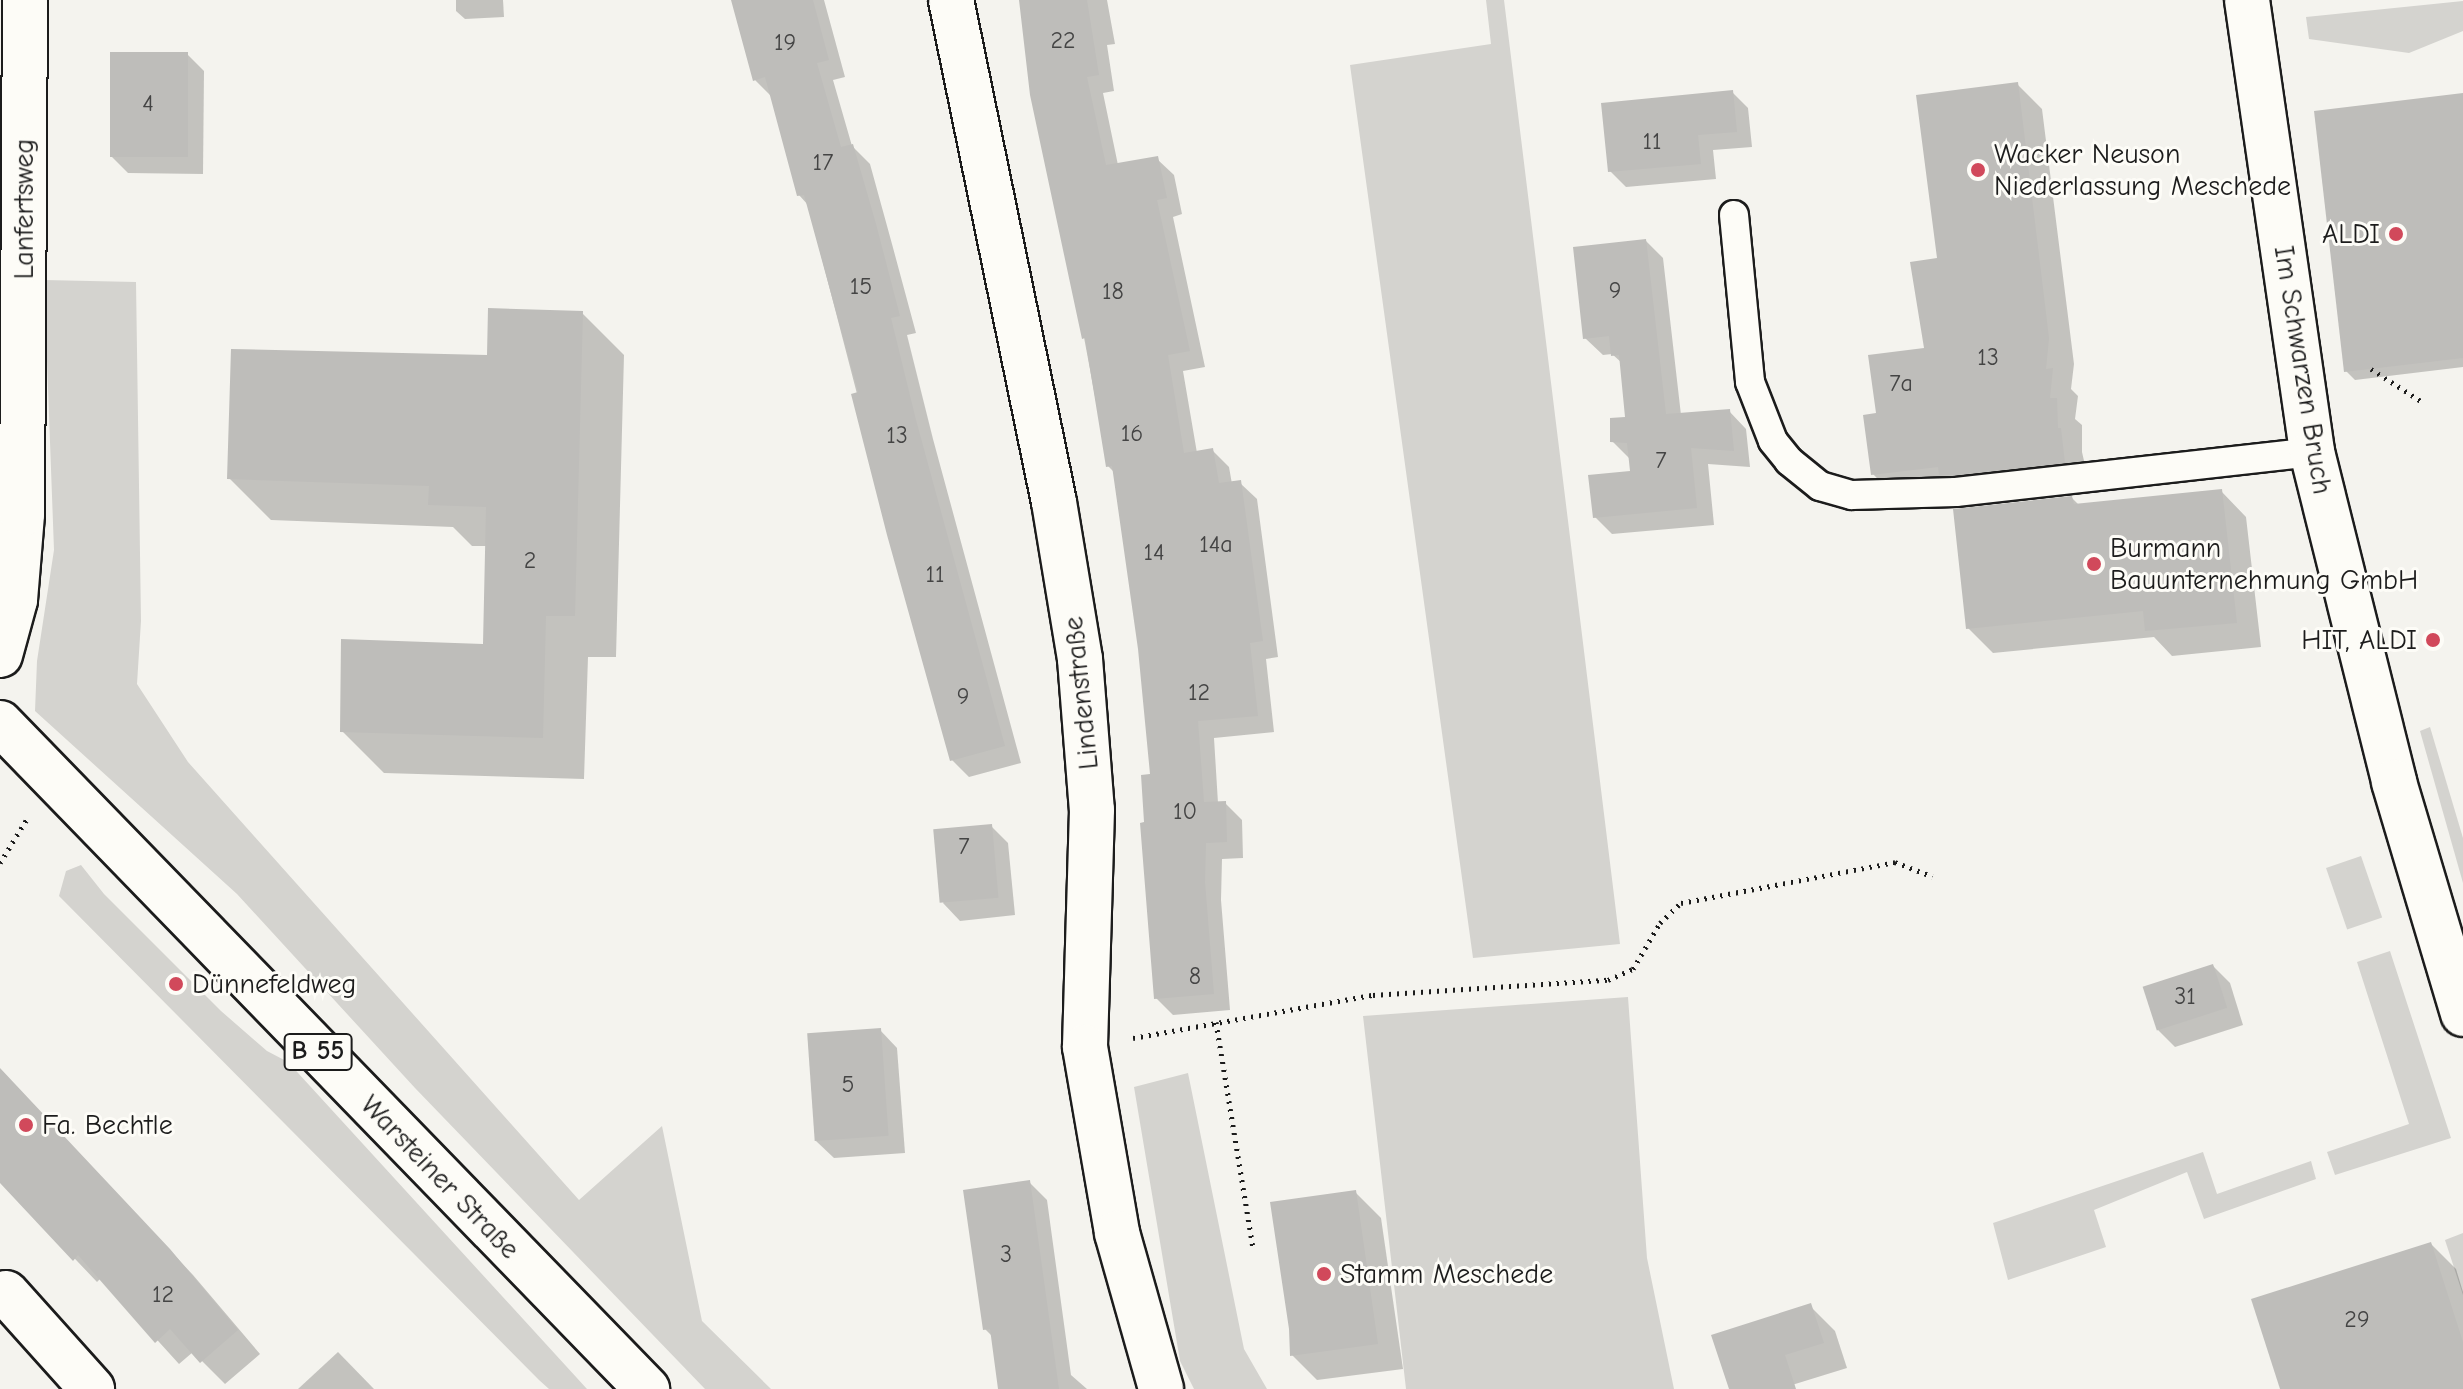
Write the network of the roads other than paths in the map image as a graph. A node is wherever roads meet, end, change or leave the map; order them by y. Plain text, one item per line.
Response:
1 (25, 0) edge
2 (951, 0) edge
3 (2247, 0) edge
4 (1734, 215) dead end
5 (2312, 452) junction
6 (0, 655) edge
7 (0, 723) edge
8 (2463, 1014) edge
9 (6, 1293) dead end
10 (92, 1389) edge
11 (647, 1389) edge
12 (1161, 1389) edge

1 - 6 street, Lanfertsweg
2 - 12 street, Lindenstraße
3 - 5 street, Im Schwarzen Bruch
4 - 5 lane
5 - 8 street, Im Schwarzen Bruch
7 - 11 street, Warsteiner Straße / B 55
9 - 10 street

